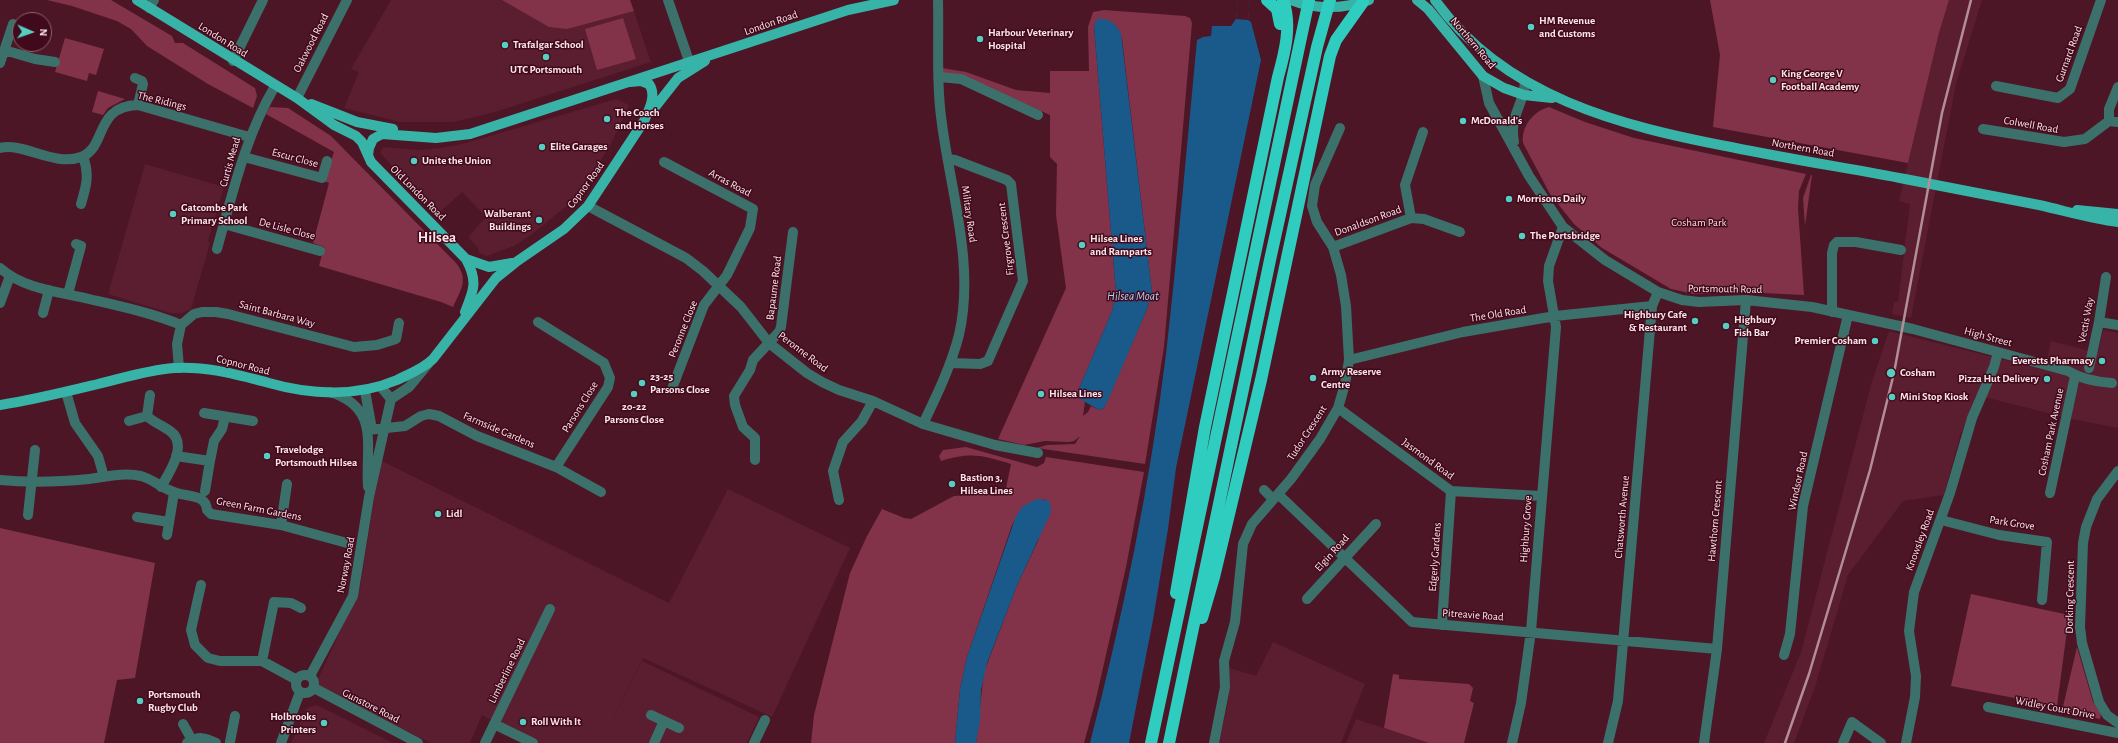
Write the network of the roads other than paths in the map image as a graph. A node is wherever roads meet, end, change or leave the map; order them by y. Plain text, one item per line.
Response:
1 (137, 0) edge
2 (263, 0) edge
3 (347, 0) edge
4 (668, 0) edge
5 (863, 0) edge
6 (894, 0) edge
7 (938, 0) edge
8 (1267, 0) edge
9 (1283, 0) edge
10 (1291, 0) edge
11 (1309, 0) edge
12 (1330, 0) edge
13 (1417, 0) edge
14 (1436, 0) edge
15 (2101, 0) edge
16 (1366, 1) edge
17 (152, 4) edge
18 (848, 10) junction
19 (12, 27) edge
20 (4, 50) junction
21 (725, 52) junction
22 (233, 60) junction
23 (689, 61) junction
24 (55, 62) dead end
25 (0, 63) edge
26 (1278, 76) junction
27 (1483, 76) junction
28 (939, 77) junction
29 (134, 78) dead end
30 (630, 82) junction
31 (1525, 82) junction
32 (275, 86) junction
33 (1996, 86) dead end
34 (2118, 87) edge
35 (1524, 95) junction
36 (296, 98) junction
37 (1564, 100) junction
38 (138, 105) junction
39 (1038, 115) dead end
40 (644, 121) junction
41 (2114, 122) edge
42 (1340, 128) dead end
43 (1983, 129) dead end
44 (1423, 132) dead end
45 (249, 137) junction
46 (417, 137) junction
47 (0, 148) edge
48 (1516, 150) junction
49 (368, 155) junction
50 (83, 157) junction
51 (244, 157) junction
52 (948, 159) junction
53 (327, 160) dead end
54 (664, 162) dead end
55 (81, 204) dead end
56 (588, 206) junction
57 (2041, 206) junction
58 (2118, 214) edge
59 (1411, 218) junction
60 (2118, 222) edge
61 (224, 224) junction
62 (1564, 227) junction
63 (793, 232) dead end
64 (1460, 232) dead end
65 (76, 244) dead end
66 (1333, 247) junction
67 (217, 249) dead end
68 (1900, 250) dead end
69 (320, 251) dead end
70 (466, 259) junction
71 (516, 262) junction
72 (0, 268) edge
73 (10, 276) junction
74 (2106, 277) dead end
75 (720, 285) junction
76 (49, 290) junction
77 (1658, 292) junction
78 (68, 294) junction
79 (1746, 300) junction
80 (0, 303) edge
81 (1652, 306) junction
82 (1832, 312) junction
83 (43, 313) dead end
84 (1848, 315) junction
85 (1555, 316) junction
86 (538, 322) dead end
87 (2099, 322) junction
88 (399, 323) dead end
89 (181, 325) junction
90 (460, 325) junction
91 (2118, 325) edge
92 (1902, 326) joint
93 (769, 343) junction
94 (1998, 352) junction
95 (1349, 360) junction
96 (950, 363) junction
97 (428, 364) junction
98 (179, 368) junction
99 (2089, 368) junction
100 (2072, 374) junction
101 (2115, 384) edge
102 (673, 386) dead end
103 (382, 387) junction
104 (365, 391) junction
105 (66, 392) junction
106 (330, 392) junction
107 (150, 395) dead end
108 (391, 399) junction
109 (873, 401) junction
110 (0, 405) edge
111 (1338, 408) junction
112 (204, 413) dead end
113 (146, 416) junction
114 (225, 417) junction
115 (129, 421) dead end
116 (253, 421) dead end
117 (923, 424) junction
118 (385, 427) junction
119 (370, 430) junction
120 (35, 450) dead end
121 (1038, 453) dead end
122 (176, 456) junction
123 (755, 460) dead end
124 (210, 461) junction
125 (556, 467) junction
126 (2118, 471) edge
127 (104, 477) junction
128 (0, 480) edge
129 (32, 483) junction
130 (287, 484) dead end
131 (161, 487) junction
132 (1264, 490) dead end
133 (205, 491) dead end
134 (1451, 491) junction
135 (369, 492) junction
136 (601, 492) dead end
137 (174, 493) junction
138 (2050, 493) dead end
139 (1541, 496) junction
140 (1275, 497) junction
141 (839, 500) dead end
142 (28, 515) dead end
143 (138, 517) dead end
144 (1941, 520) junction
145 (169, 522) junction
146 (1376, 524) dead end
147 (281, 525) junction
148 (167, 535) dead end
149 (347, 543) dead end
150 (1343, 558) junction
151 (201, 585) dead end
152 (1307, 599) dead end
153 (2042, 600) dead end
154 (301, 608) dead end
155 (550, 609) dead end
156 (1442, 625) junction
157 (1531, 631) junction
158 (1623, 640) junction
159 (1717, 649) junction
160 (1784, 655) dead end
161 (262, 661) junction
162 (310, 676) junction
163 (1184, 678) junction
164 (297, 680) junction
165 (314, 688) junction
166 (300, 692) junction
167 (1988, 706) dead end
168 (235, 716) dead end
169 (651, 716) dead end
170 (766, 720) dead end
171 (664, 721) junction
172 (2118, 723) edge
173 (183, 724) dead end
174 (494, 724) junction
175 (679, 728) dead end
176 (2118, 733) edge
177 (1152, 738) edge
178 (189, 741) edge
179 (216, 743) edge
180 (231, 743) edge
181 (281, 743) edge
182 (418, 743) edge
183 (485, 743) edge
184 (533, 743) edge
185 (654, 743) edge
186 (754, 743) edge
187 (1169, 743) edge
188 (1214, 743) edge
189 (1512, 743) edge
190 (1608, 743) edge
191 (1704, 743) edge
192 (1843, 743) edge
193 (1881, 743) edge
194 (1906, 743) edge

1 - 17 main road, London Road
2 - 22 street
3 - 36 street, Oakwood Road
4 - 23 street
5 - 18 main road, London Road
6 - 18 main road, London Road
7 - 28 street, Military Road
8 - 26 highway
9 - 26 highway
10 - 16 main road
11 - 177 highway
12 - 163 highway
13 - 27 main road, Northern Road
14 - 31 main road, Northern Road
15 - 33 street, Gurnard Road
16 - 163 highway
17 - 22 main road, London Road
18 - 21 main road, London Road
19 - 20 street
20 - 24 street
20 - 25 street
21 - 23 main road, London Road
21 - 40 main road, London Road
22 - 32 main road, London Road
23 - 30 main road, London Road
26 - 177 highway
27 - 35 main road, Northern Road
27 - 48 street, Portsmouth Road
28 - 39 street
28 - 52 street, Military Road
29 - 38 street
30 - 40 main road, Copnor Road
30 - 46 main road, London Road
31 - 35 street, Portsmouth Road
31 - 37 main road, Northern Road
32 - 36 main road, London Road
32 - 45 street, Curtis Mead
34 - 41 street
35 - 37 main road, Northern Road
35 - 48 street, Portsmouth Road
36 - 46 main road, London Road
36 - 49 main road, London Road
37 - 57 main road, Northern Road
38 - 45 street, The Ridings
38 - 50 street, The Ridings
40 - 56 main road, Copnor Road
41 - 43 street, Colwell Road
42 - 66 street, Tudor Crescent
44 - 59 street, Donaldson Road
45 - 51 street, Curtis Mead
46 - 49 main road
47 - 50 street
48 - 62 street, Portsmouth Road
49 - 70 main road, Old London Road
50 - 55 street
51 - 53 street, Escur Close
51 - 61 street, Curtis Mead
52 - 96 street, Military Road
52 - 96 street, Firgrove Crescent
54 - 75 street, Arras Road
56 - 71 main road, Copnor Road
56 - 75 street, Peronne Road
57 - 58 main road, Northern Road
57 - 60 main road, Northern Road
59 - 64 street, Donaldson Road
59 - 66 street, Donaldson Road
61 - 67 street, Curtis Mead
61 - 69 street, De Lisle Close
62 - 77 street, Portsmouth Road
62 - 85 street, Highbury Grove
63 - 93 street, Bapaume Road
65 - 78 street
66 - 95 street, Tudor Crescent
68 - 82 street
70 - 71 main road, Old London Road
70 - 90 main road, Copnor Road
71 - 90 main road, Copnor Road
72 - 73 street
73 - 76 street
73 - 80 street
74 - 87 street, Vectis Way
75 - 93 street, Peronne Road
75 - 102 street, Peronne Close
76 - 78 street
76 - 83 street
77 - 79 street, Portsmouth Road
77 - 81 street, Chatsworth Avenue
78 - 89 street
79 - 82 street, Portsmouth Road
79 - 159 street, Hawthorn Crescent
81 - 85 street, The Old Road
81 - 158 street, Chatsworth Avenue
82 - 84 street, Portsmouth Road
84 - 92 street, Portsmouth Road
84 - 160 street, Windsor Road
85 - 95 street, The Old Road
85 - 139 street, Highbury Grove
86 - 125 street, Parsons Close
87 - 91 street
87 - 99 street, Vectis Way
88 - 89 street, Saint Barbara Way
89 - 98 street
90 - 97 main road, Copnor Road
92 - 94 street, High Street
93 - 109 street, Peronne Road
93 - 123 street, Bapaume Road
94 - 100 street, High Street
94 - 144 street, Knowsley Road
95 - 111 street, Tudor Crescent
96 - 117 street, Military Road
97 - 103 main road, Copnor Road
97 - 108 street
98 - 105 main road, Copnor Road
98 - 106 main road, Copnor Road
99 - 100 street, High Street
99 - 101 street
100 - 101 street
100 - 138 street, Cosham Park Avenue
103 - 104 main road, Copnor Road
103 - 108 street
104 - 106 main road, Copnor Road
104 - 119 street, Norway Road
105 - 110 main road, Copnor Road
105 - 127 street
106 - 119 street, Norway Road
107 - 113 street
108 - 118 street, Norway Road
109 - 117 street, Peronne Road
109 - 141 street
111 - 134 street, Jasmond Road
111 - 140 street, Tudor Crescent
112 - 114 street
113 - 115 street
113 - 122 street
114 - 116 street
114 - 124 street
117 - 121 street, Peronne Road
118 - 119 street, Farmside Gardens
118 - 125 street, Farmside Gardens
118 - 135 street, Norway Road
119 - 135 street, Norway Road
120 - 129 street
122 - 124 street
122 - 131 street
124 - 133 street
125 - 136 street, Farmside Gardens
126 - 172 street, Dorking Crescent
127 - 129 street, Green Farm Gardens
127 - 131 street, Green Farm Gardens
128 - 129 street, Green Farm Gardens
129 - 142 street
130 - 147 street
131 - 137 street, Green Farm Gardens
132 - 140 street
134 - 139 street, Jasmond Road
134 - 156 street, Edgerly Gardens
135 - 162 street, Norway Road
137 - 145 street
137 - 147 street, Green Farm Gardens
139 - 157 street, Highbury Grove
140 - 150 street, Pitreavie Road
140 - 188 street, Tudor Crescent
143 - 145 street
144 - 153 street, Park Grove
144 - 194 street, Knowsley Road
145 - 148 street
146 - 150 street, Elgin Road
147 - 149 street, Green Farm Gardens
150 - 152 street, Elgin Road
150 - 156 street, Pitreavie Road
151 - 161 street
154 - 161 street
155 - 174 street, Limberline Road
156 - 157 street, Pitreavie Road
157 - 158 street, Pitreavie Road
157 - 189 street, Highbury Grove
158 - 159 street, Pitreavie Road
158 - 190 street, Chatsworth Avenue
159 - 191 street, Hawthorn Crescent
161 - 164 street
162 - 164 street
162 - 165 street
163 - 187 highway
164 - 166 street
165 - 166 street
165 - 182 street, Gunstore Road
166 - 181 street
167 - 176 street, Widley Court Drive
168 - 180 street
169 - 171 street
170 - 186 street
171 - 175 street
171 - 185 street
173 - 178 street
174 - 183 street, Limberline Road
174 - 184 street
178 - 179 street
192 - 193 street

